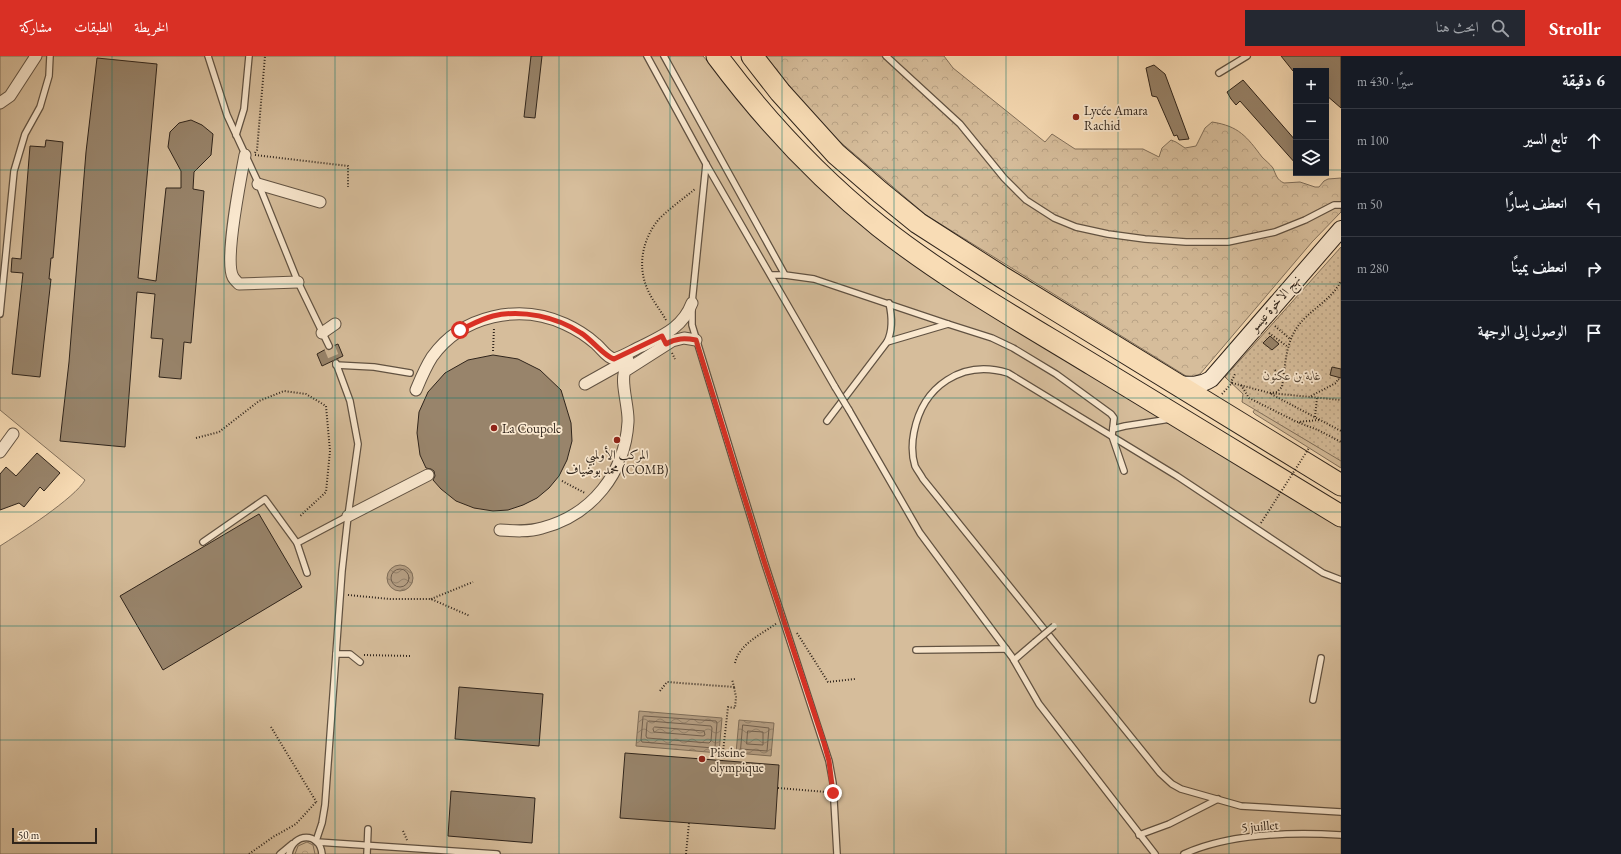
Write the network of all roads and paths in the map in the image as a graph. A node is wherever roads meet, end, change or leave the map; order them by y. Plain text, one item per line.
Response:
1 (36, 56) edge
2 (50, 56) edge
3 (208, 56) edge
4 (249, 56) edge
5 (265, 56) edge
6 (647, 56) edge
7 (664, 56) edge
8 (717, 56) edge
9 (752, 56) edge
10 (886, 56) edge
11 (1247, 56) edge
12 (1219, 73) dead end
13 (0, 103) edge
14 (236, 135) junction
15 (249, 157) junction
16 (706, 164) junction
17 (704, 182) junction
18 (258, 184) junction
19 (348, 187) dead end
20 (320, 202) dead end
21 (1341, 205) edge
22 (1341, 230) edge
23 (785, 275) junction
24 (771, 276) junction
25 (1341, 281) edge
26 (298, 282) junction
27 (692, 302) junction
28 (889, 303) junction
29 (0, 314) edge
30 (494, 316) junction
31 (335, 324) dead end
32 (948, 324) junction
33 (1275, 326) dead end
34 (322, 333) junction
35 (1269, 333) dead end
36 (1290, 339) junction
37 (664, 340) junction
38 (696, 340) junction
39 (887, 342) junction
40 (329, 346) tunnel mouth
41 (1288, 347) junction
42 (646, 350) junction
43 (493, 351) dead end
44 (676, 359) dead end
45 (1275, 370) dead end
46 (410, 373) dead end
47 (1210, 378) junction
48 (1283, 379) junction
49 (1341, 380) edge
50 (585, 384) dead end
51 (1178, 384) junction
52 (1241, 385) junction
53 (416, 390) dead end
54 (1270, 393) junction
55 (1310, 397) junction
56 (1317, 398) junction
57 (1341, 400) edge
58 (1222, 409) junction
59 (1315, 417) junction
60 (1181, 418) junction
61 (1320, 420) junction
62 (827, 421) dead end
63 (1297, 422) junction
64 (1341, 431) edge
65 (1113, 432) junction
66 (14, 434) dead end
67 (196, 438) dead end
68 (1341, 442) edge
69 (1309, 448) dead end
70 (0, 452) edge
71 (1124, 471) dead end
72 (428, 475) dead end
73 (562, 481) dead end
74 (1341, 485) edge
75 (595, 498) junction
76 (348, 516) junction
77 (1341, 516) edge
78 (299, 517) dead end
79 (1261, 523) dead end
80 (500, 530) dead end
81 (204, 542) dead end
82 (296, 543) junction
83 (307, 573) dead end
84 (1341, 580) edge
85 (473, 582) dead end
86 (340, 594) junction
87 (430, 599) junction
88 (470, 616) dead end
89 (784, 618) junction
90 (1054, 626) dead end
91 (796, 631) dead end
92 (1006, 649) junction
93 (916, 650) dead end
94 (336, 654) junction
95 (350, 654) junction
96 (410, 656) dead end
97 (1321, 658) dead end
98 (1014, 660) junction
99 (360, 662) dead end
100 (735, 663) dead end
101 (732, 679) dead end
102 (855, 679) dead end
103 (734, 688) junction
104 (660, 691) dead end
105 (1313, 700) dead end
106 (270, 727) dead end
107 (722, 760) dead end
108 (778, 788) dead end
109 (833, 793) junction
110 (1218, 799) junction
111 (316, 802) junction
112 (325, 805) junction
113 (1341, 812) edge
114 (689, 823) dead end
115 (368, 828) dead end
116 (1139, 835) junction
117 (1341, 835) edge
118 (294, 842) junction
119 (317, 842) junction
120 (368, 845) junction
121 (248, 854) edge
122 (280, 854) edge
123 (289, 854) edge
124 (322, 854) edge
125 (367, 854) edge
126 (497, 854) edge
127 (686, 854) edge
128 (837, 854) edge
129 (1155, 854) edge
130 (1184, 854) edge

1 - 13 street
2 - 29 lane
3 - 14 lane
4 - 14 lane
5 - 15 path
6 - 16 lane
7 - 23 lane
8 - 60 highway
9 - 51 highway
10 - 21 lane
11 - 12 lane
14 - 15 lane
15 - 18 lane
15 - 19 path
15 - 26 street
16 - 17 lane
16 - 24 lane
17 - 27 lane
17 - 37 path
18 - 20 street
18 - 26 lane
22 - 47 street, نهج الاخوة عيسو
23 - 24 lane
23 - 28 lane
24 - 92 lane, bridge
25 - 36 path
26 - 34 lane
27 - 37 street
27 - 38 lane
28 - 32 lane
28 - 39 lane
30 - 42 street
30 - 43 path
30 - 53 street
31 - 34 street
32 - 39 lane
32 - 65 lane
33 - 36 path
34 - 40 lane
35 - 41 path
36 - 41 path
37 - 38 street
37 - 42 street
37 - 44 path
38 - 89 lane
39 - 62 lane
41 - 48 path
42 - 50 street
42 - 75 street
45 - 48 path
46 - 76 lane
47 - 51 street
47 - 58 street
48 - 54 path
49 - 55 path
51 - 58 highway
52 - 54 path
52 - 58 path
52 - 63 path
54 - 55 path
54 - 59 path
55 - 56 path
56 - 57 path
56 - 59 path
58 - 74 highway
59 - 61 path
60 - 65 lane
60 - 77 highway
61 - 63 path
61 - 64 path
63 - 68 path
65 - 71 lane
65 - 84 lane
65 - 110 lane
66 - 70 street
67 - 78 path
69 - 79 path, bridge
72 - 76 street
73 - 75 path
75 - 80 street
76 - 82 lane
76 - 86 lane
81 - 82 lane
82 - 83 lane
85 - 87 path
86 - 87 path
86 - 94 lane
87 - 88 path
89 - 100 path
89 - 109 lane
90 - 98 lane, bridge
91 - 102 path
92 - 93 lane
92 - 98 lane
94 - 95 lane
94 - 112 lane
95 - 96 path
95 - 99 lane
97 - 105 lane
98 - 116 lane
101 - 103 path
103 - 104 path
103 - 107 path
106 - 111 path
108 - 109 path
109 - 128 lane
110 - 113 lane
110 - 116 lane
111 - 112 path
111 - 121 path
112 - 119 lane
114 - 127 path
115 - 120 lane
116 - 129 lane
117 - 130 lane, 5 juillet
118 - 119 lane
118 - 122 lane
118 - 123 lane
119 - 120 lane
119 - 124 lane
120 - 125 lane
120 - 126 lane

